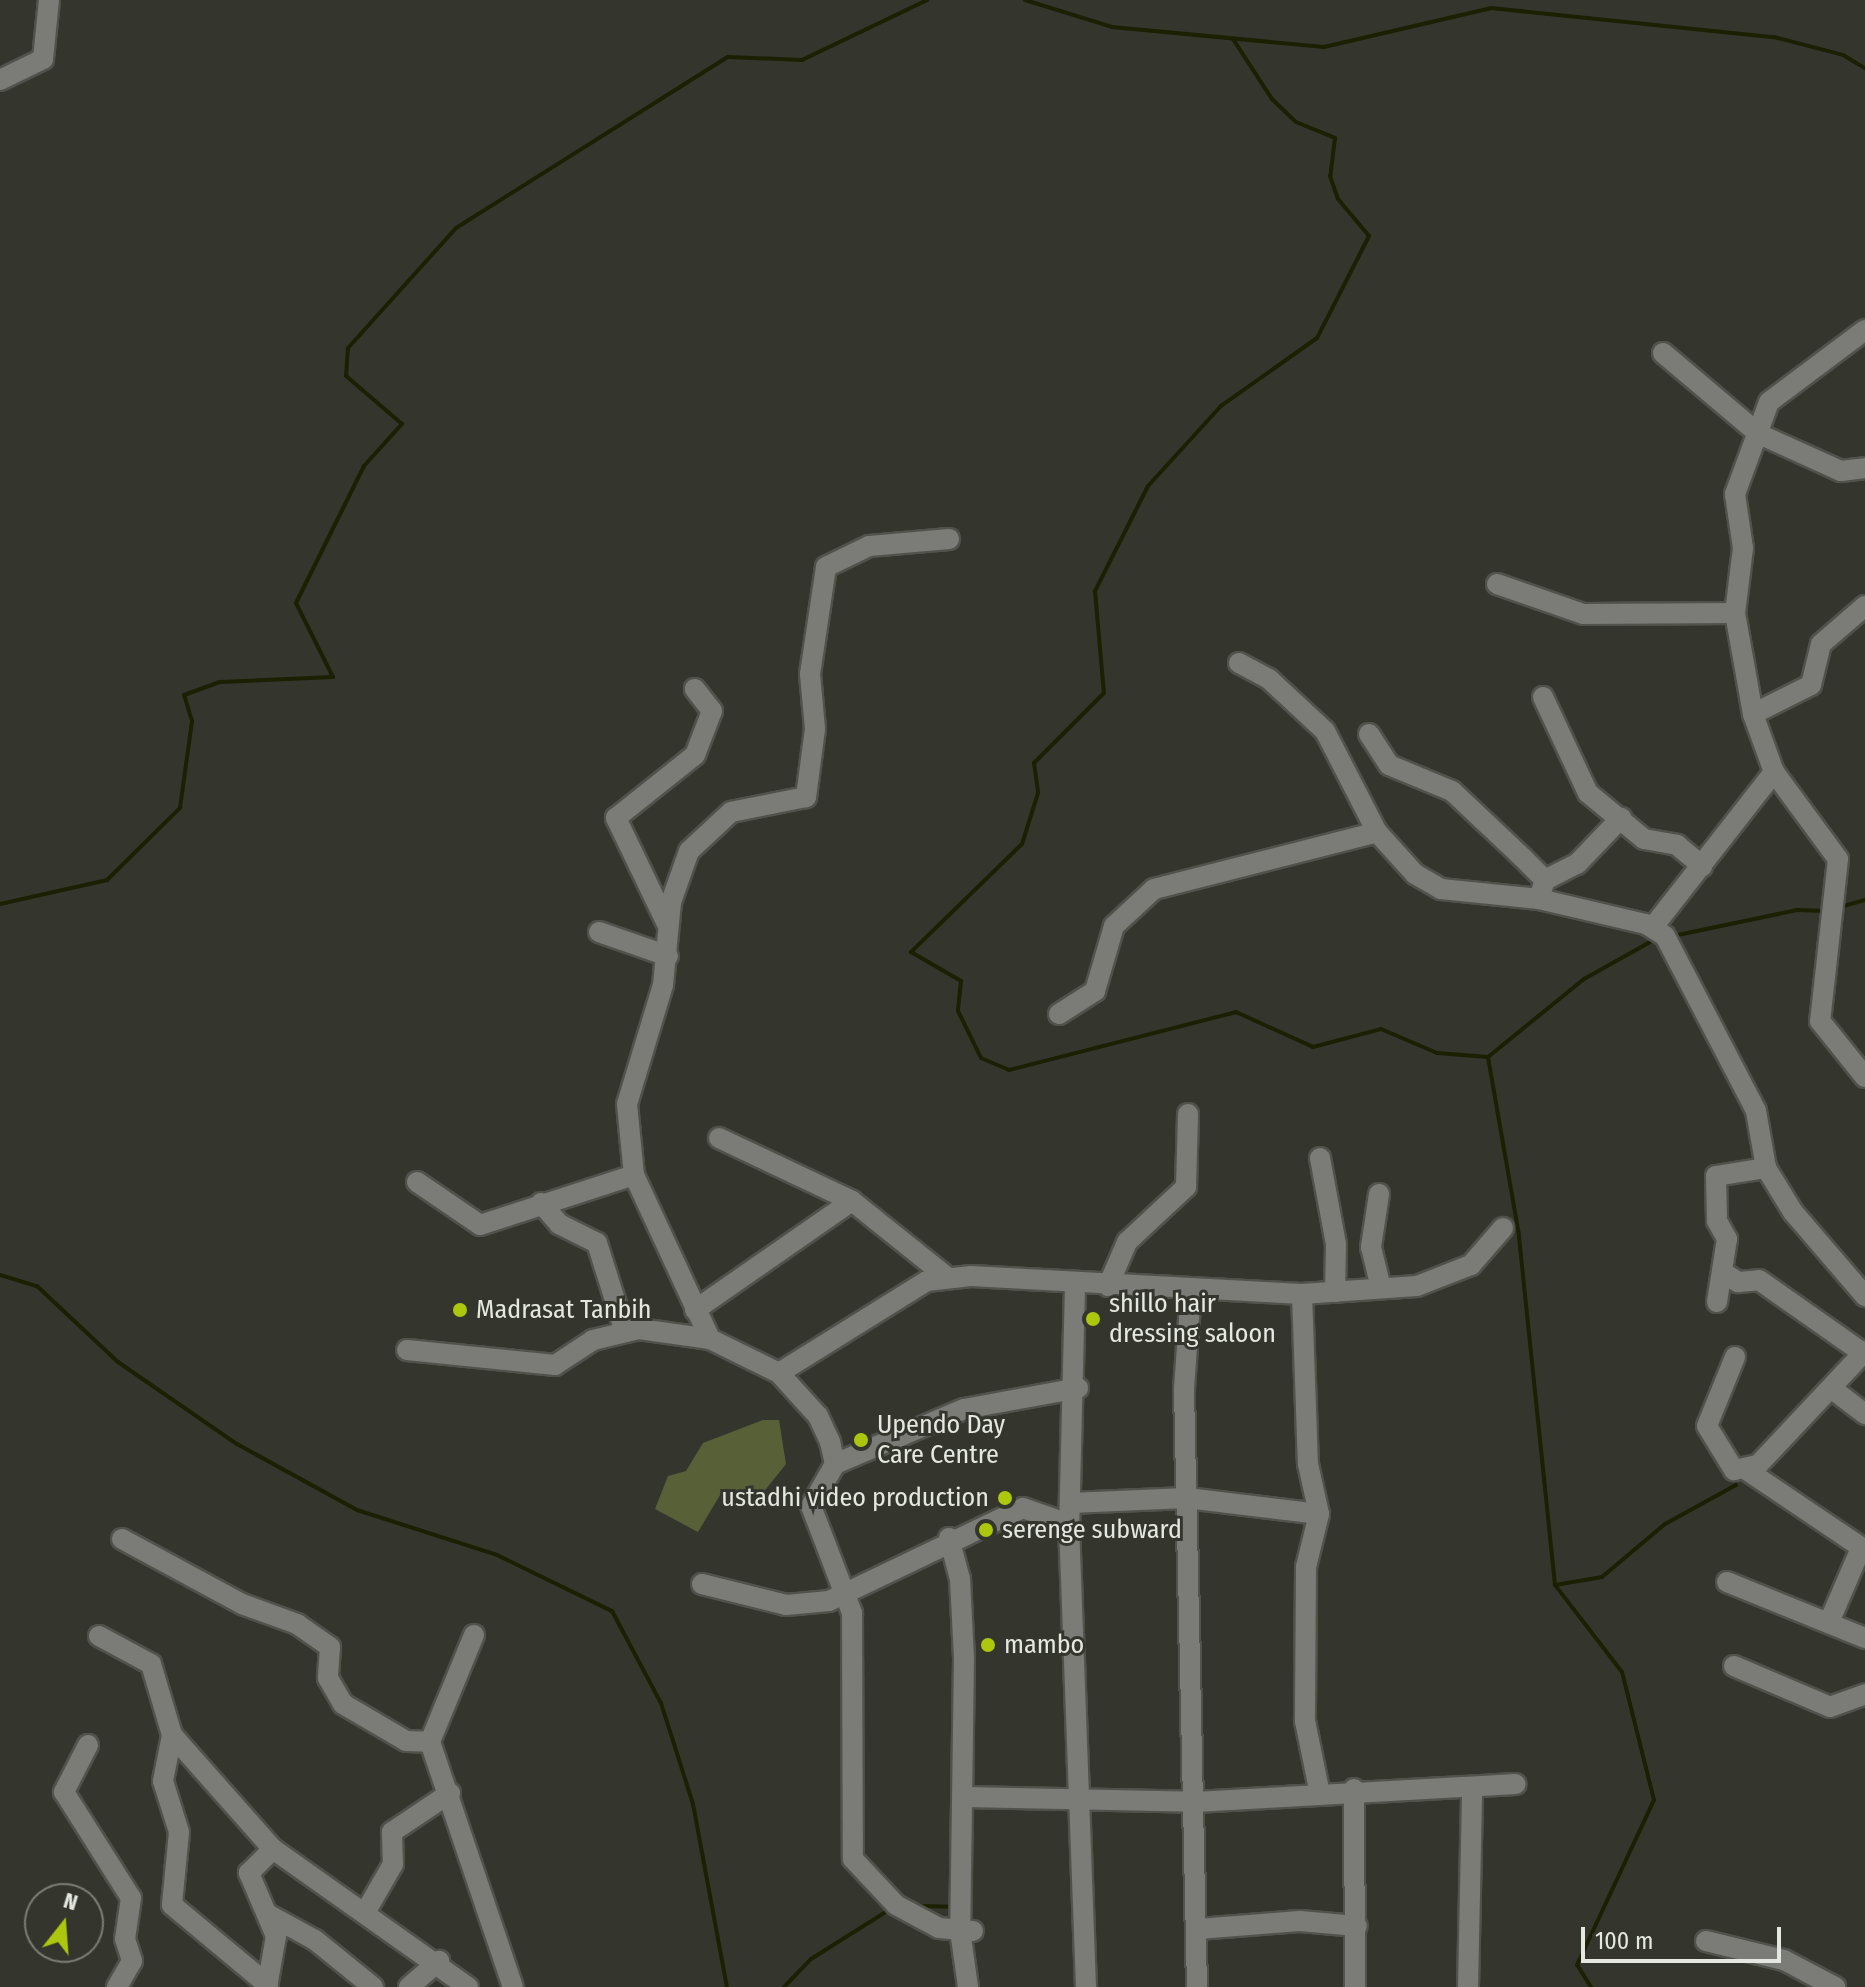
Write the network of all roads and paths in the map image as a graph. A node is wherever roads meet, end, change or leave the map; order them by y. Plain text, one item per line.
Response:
1 (49, 0) edge
2 (0, 80) edge
3 (1865, 330) edge
4 (1663, 353) dead end
5 (1759, 434) junction
6 (1865, 468) edge
7 (949, 539) dead end
8 (1497, 584) dead end
9 (1865, 606) edge
10 (1735, 613) junction
11 (1239, 663) dead end
12 (695, 689) dead end
13 (1543, 697) dead end
14 (1753, 714) junction
15 (1369, 734) dead end
16 (1774, 772) junction
17 (1621, 818) junction
18 (1377, 832) junction
19 (1702, 866) junction
20 (1542, 890) junction
21 (667, 924) junction
22 (1653, 927) junction
23 (599, 932) dead end
24 (668, 956) junction
25 (1059, 1014) dead end
26 (1865, 1077) edge
27 (1188, 1114) dead end
28 (719, 1138) dead end
29 (1320, 1158) dead end
30 (1766, 1168) junction
31 (634, 1175) junction
32 (417, 1182) dead end
33 (1379, 1194) dead end
34 (852, 1201) junction
35 (541, 1203) junction
36 (1503, 1228) dead end
37 (1724, 1273) junction
38 (948, 1278) junction
39 (1075, 1286) junction
40 (1108, 1286) junction
41 (1381, 1288) junction
42 (1191, 1291) junction
43 (1335, 1292) junction
44 (1302, 1294) junction
45 (1865, 1296) edge
46 (1717, 1302) dead end
47 (695, 1310) junction
48 (625, 1332) junction
49 (710, 1339) junction
50 (407, 1350) dead end
51 (1864, 1352) edge
52 (1735, 1357) dead end
53 (779, 1373) junction
54 (1078, 1388) junction
55 (1831, 1388) junction
56 (1865, 1414) edge
57 (835, 1464) junction
58 (1745, 1469) junction
59 (1187, 1498) junction
60 (1070, 1514) junction
61 (1319, 1514) junction
62 (949, 1538) junction
63 (122, 1539) dead end
64 (1863, 1549) edge
65 (1727, 1582) dead end
66 (702, 1584) dead end
67 (850, 1594) junction
68 (1830, 1620) junction
69 (474, 1635) dead end
70 (99, 1636) dead end
71 (1865, 1638) edge
72 (1734, 1666) dead end
73 (1865, 1694) edge
74 (172, 1735) junction
75 (430, 1742) junction
76 (88, 1745) dead end
77 (1515, 1784) dead end
78 (1354, 1789) junction
79 (1472, 1790) junction
80 (450, 1793) junction
81 (1320, 1794) junction
82 (965, 1797) junction
83 (1078, 1799) junction
84 (1192, 1802) junction
85 (273, 1849) junction
86 (366, 1911) junction
87 (271, 1916) junction
88 (1357, 1926) junction
89 (1198, 1929) junction
90 (966, 1931) junction
91 (1706, 1941) dead end
92 (439, 1961) junction
93 (268, 1986) edge
94 (117, 1987) edge
95 (373, 1987) edge
96 (409, 1987) edge
97 (468, 1987) edge
98 (513, 1987) edge
99 (968, 1987) edge
100 (1086, 1987) edge
101 (1197, 1987) edge
102 (1355, 1987) edge
103 (1468, 1987) edge
104 (1835, 1987) edge

1 - 2 street
3 - 5 street
4 - 5 street
5 - 6 street
5 - 10 street
7 - 21 street
8 - 10 street
9 - 14 street
10 - 14 street
11 - 18 street
12 - 21 street
13 - 17 street
14 - 16 street
15 - 20 street
16 - 19 street
16 - 26 street
17 - 19 street
17 - 20 street
18 - 20 street
18 - 25 street
19 - 22 street
20 - 22 street
21 - 24 street
22 - 30 street
23 - 24 street
24 - 31 street
27 - 40 street
28 - 34 street
29 - 43 street
30 - 37 street
30 - 45 street
31 - 35 street
31 - 47 street
32 - 35 street
33 - 41 street
34 - 38 street
34 - 47 street
35 - 48 street
36 - 41 street
37 - 46 street
37 - 51 street
38 - 39 street
38 - 53 street
39 - 40 street
39 - 54 street
40 - 42 street
41 - 43 street
42 - 44 street
42 - 59 street
43 - 44 street
44 - 61 street
47 - 49 street
48 - 49 street
48 - 50 street
49 - 53 street
51 - 55 street
52 - 58 street
53 - 57 street
54 - 57 street
54 - 60 street
55 - 56 street
55 - 58 street
57 - 67 street
58 - 64 street
59 - 60 street
59 - 61 street
59 - 84 street
60 - 62 street
60 - 83 street
61 - 81 street
62 - 67 street
62 - 82 street
63 - 75 street
64 - 68 street
65 - 68 street
66 - 67 street
67 - 90 street
68 - 71 street
69 - 75 street
70 - 74 street
72 - 73 street
74 - 85 street
74 - 93 street
75 - 80 street
76 - 94 street
77 - 79 street
78 - 79 street
78 - 81 street
78 - 88 street
79 - 103 street
80 - 86 street
80 - 98 street
81 - 84 street
82 - 83 street
82 - 90 street
83 - 84 street
83 - 100 street
84 - 89 street
85 - 86 street
85 - 87 street
86 - 92 street
87 - 93 street
87 - 95 street
88 - 89 street
88 - 102 street
89 - 101 street
90 - 99 street
91 - 104 street
92 - 96 street
92 - 97 street

